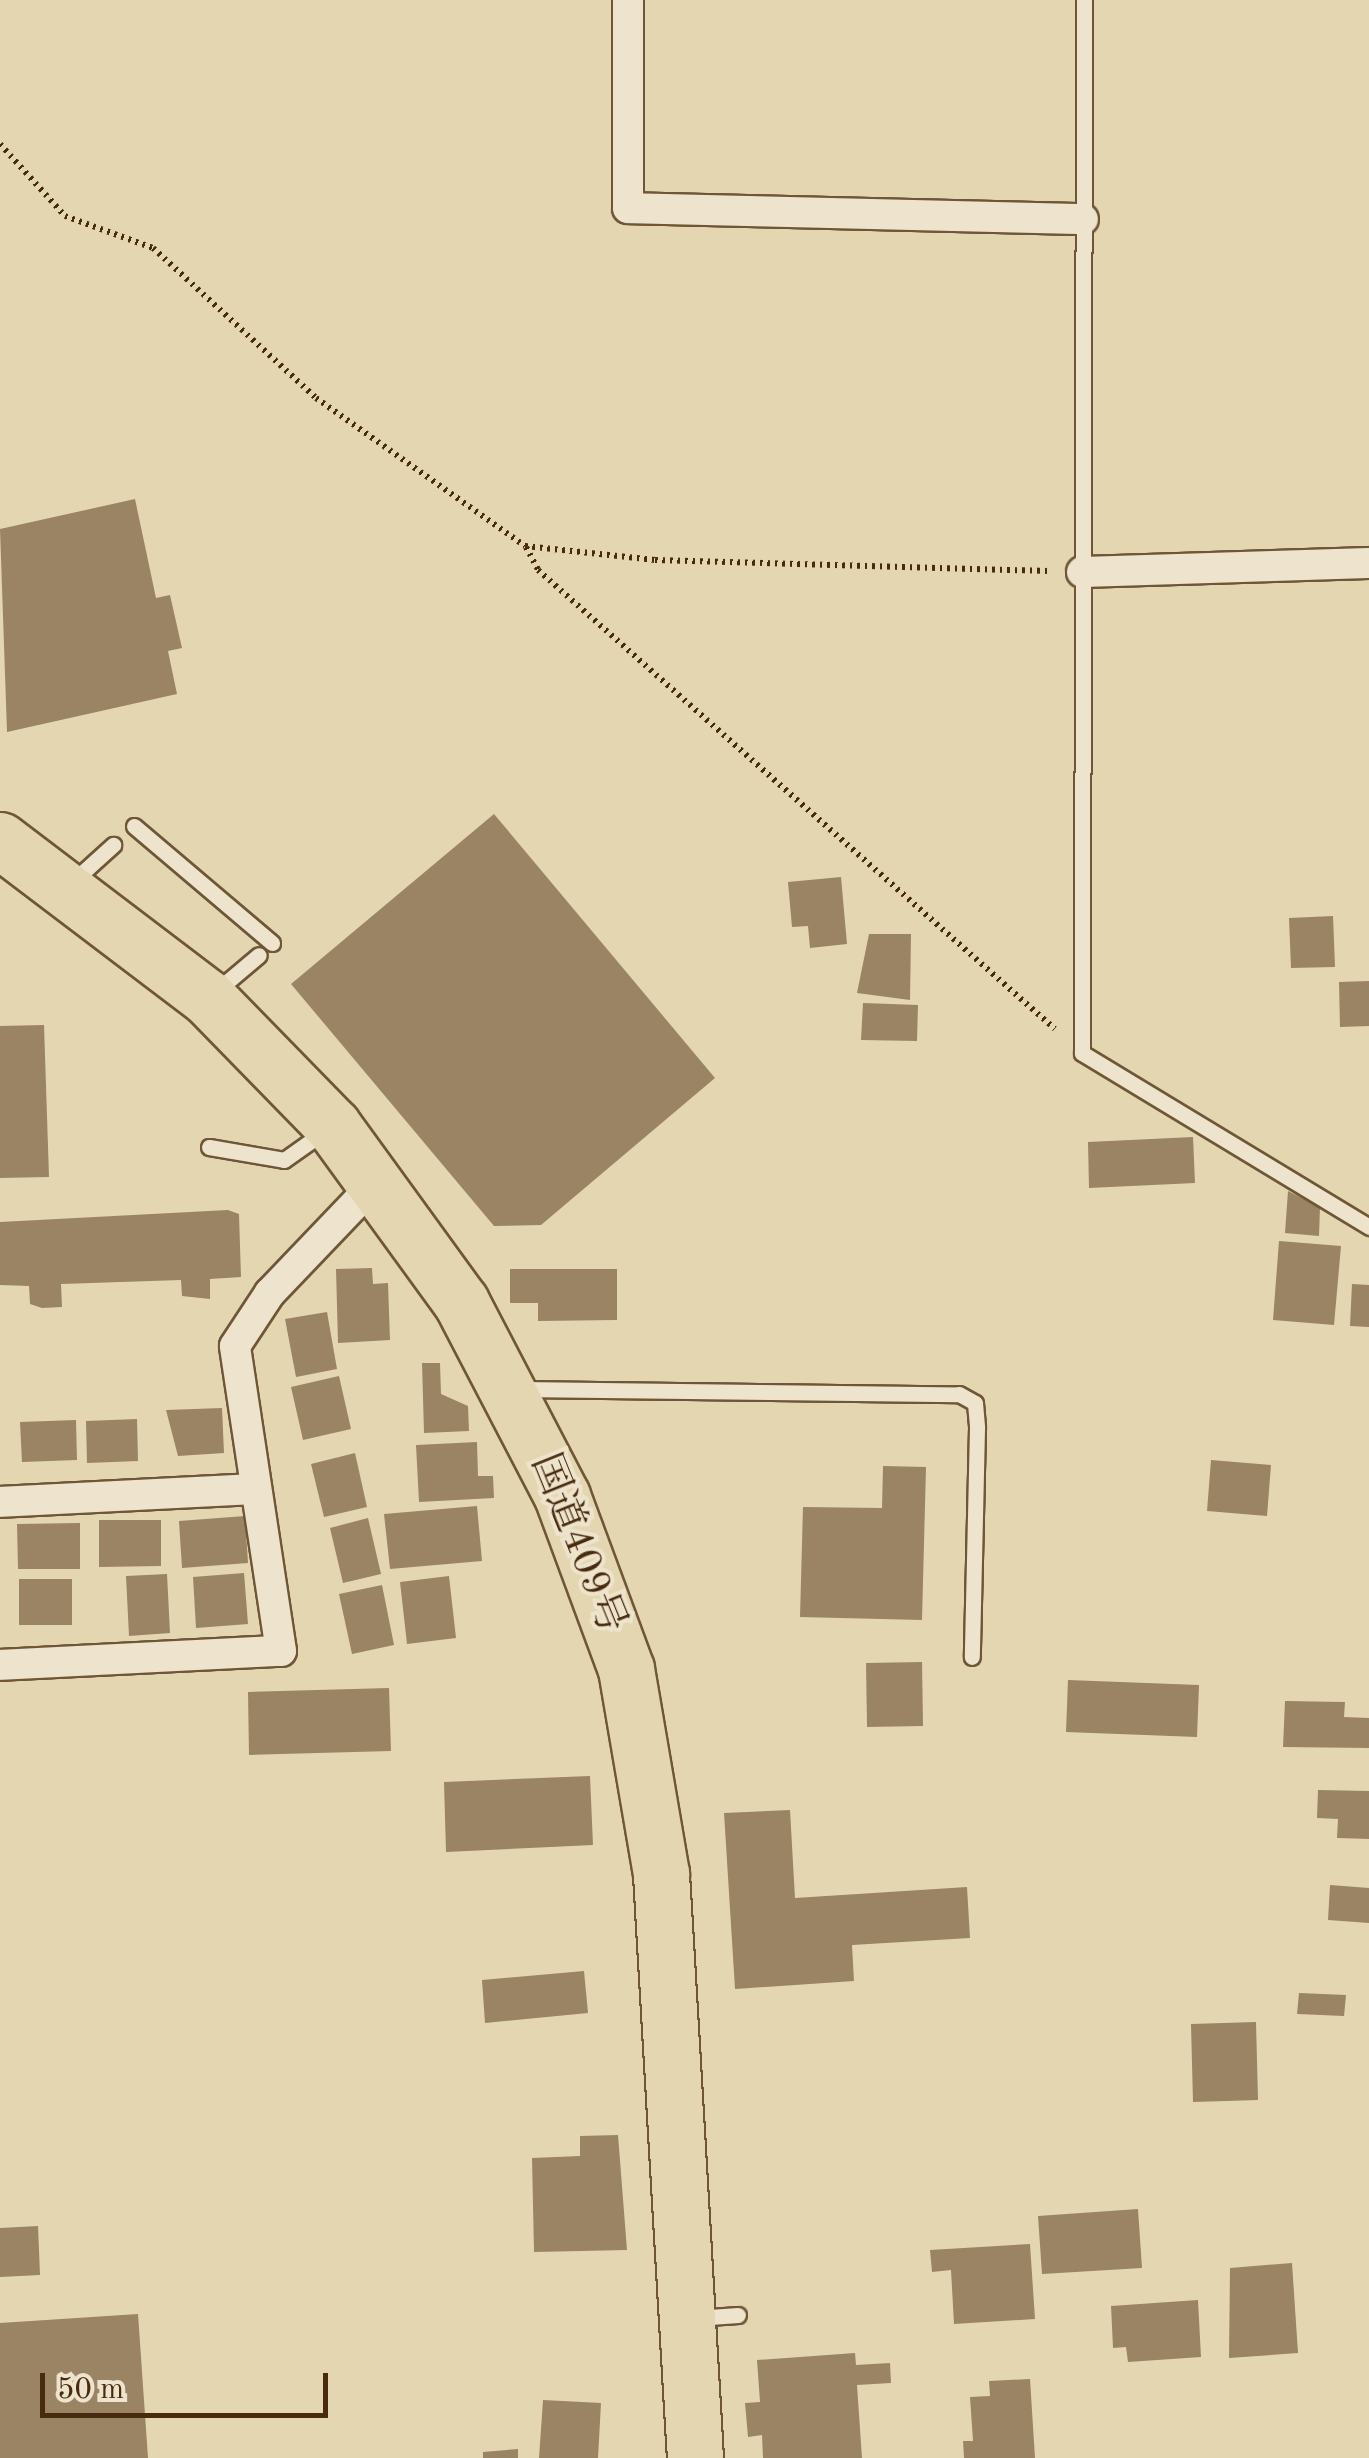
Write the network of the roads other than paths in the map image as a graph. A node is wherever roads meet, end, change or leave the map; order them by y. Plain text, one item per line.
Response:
1 (628, 0) edge
2 (1084, 0) edge
3 (1083, 219) junction
4 (1369, 562) edge
5 (1082, 572) junction
6 (134, 826) dead end
7 (0, 840) edge
8 (113, 845) dead end
9 (68, 886) junction
10 (272, 943) dead end
11 (259, 954) dead end
12 (208, 998) junction
13 (333, 1126) junction
14 (209, 1147) dead end
15 (378, 1180) junction
16 (1369, 1228) edge
17 (510, 1388) junction
18 (255, 1489) junction
19 (0, 1502) edge
20 (972, 1656) dead end
21 (0, 1665) edge
22 (695, 2458) edge

1 - 3 street
2 - 3 lane
3 - 5 lane
4 - 5 street
5 - 16 lane
6 - 10 lane
7 - 9 highway, 国道409号
8 - 9 lane
9 - 12 highway, 国道409号
11 - 12 lane
12 - 13 highway, 国道409号
13 - 14 lane
13 - 15 highway, 国道409号
15 - 17 highway, 国道409号
15 - 18 street
17 - 20 lane
17 - 22 highway, 国道409号
18 - 19 street
18 - 21 street

